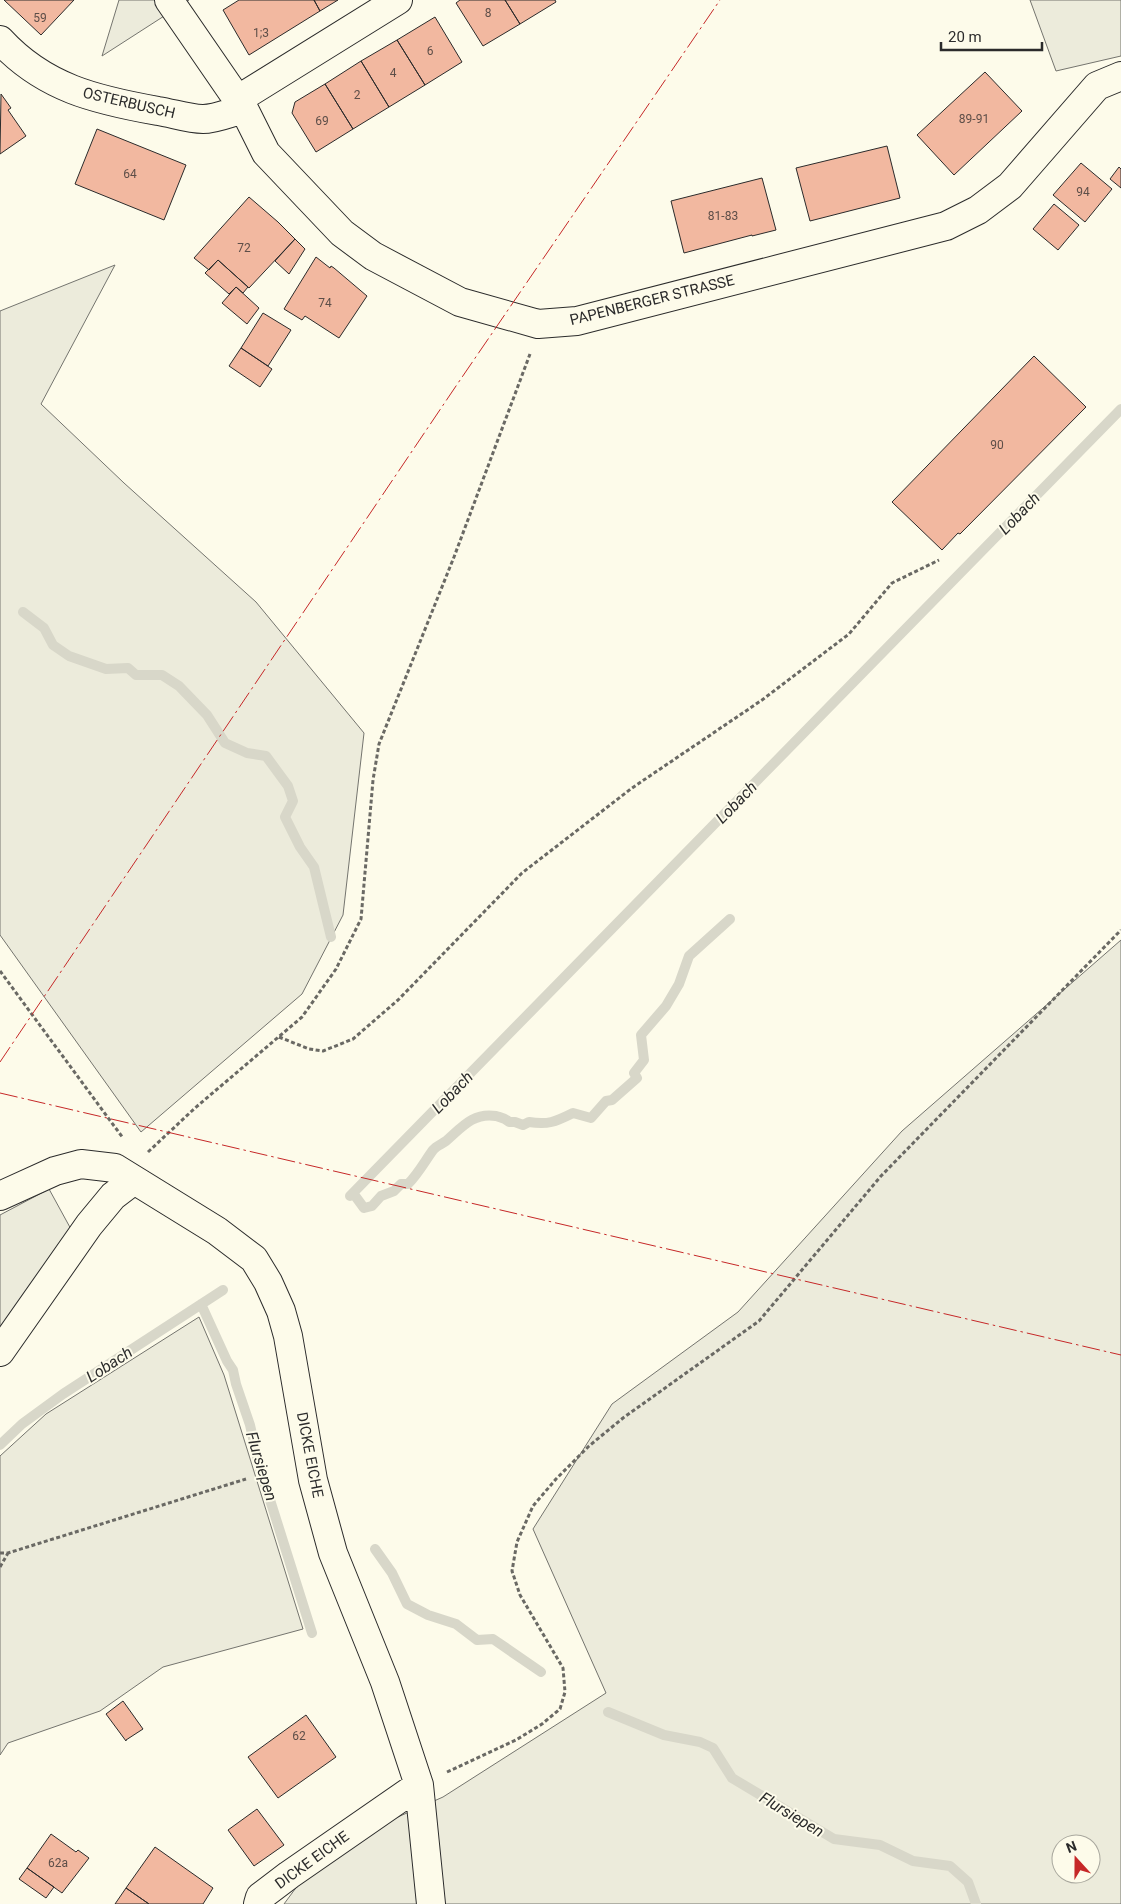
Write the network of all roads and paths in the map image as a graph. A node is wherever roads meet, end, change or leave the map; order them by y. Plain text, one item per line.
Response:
1 (169, 0) edge
2 (398, 0) edge
3 (0, 40) edge
4 (1121, 76) edge
5 (240, 104) junction
6 (538, 324) junction
7 (939, 560) dead end
8 (1121, 930) edge
9 (0, 970) edge
10 (279, 1037) junction
11 (134, 1180) junction
12 (0, 1196) edge
13 (0, 1352) edge
14 (246, 1479) dead end
15 (0, 1553) edge
16 (8, 1553) junction
17 (0, 1566) edge
18 (419, 1785) junction
19 (258, 1904) edge
20 (431, 1904) edge

1 - 5 street, PAPENBERGER STRASSE
2 - 5 street, OSTERBUSCH
3 - 5 street, OSTERBUSCH
4 - 6 street, PAPENBERGER STRASSE
5 - 6 street, PAPENBERGER STRASSE
6 - 10 path
7 - 10 path
8 - 18 path
9 - 11 path
10 - 11 path
11 - 12 street, DICKE EICHE
11 - 13 street
11 - 18 street, DICKE EICHE
14 - 16 path
15 - 16 path
16 - 17 path
18 - 19 street, DICKE EICHE
18 - 20 street, DICKE EICHE

